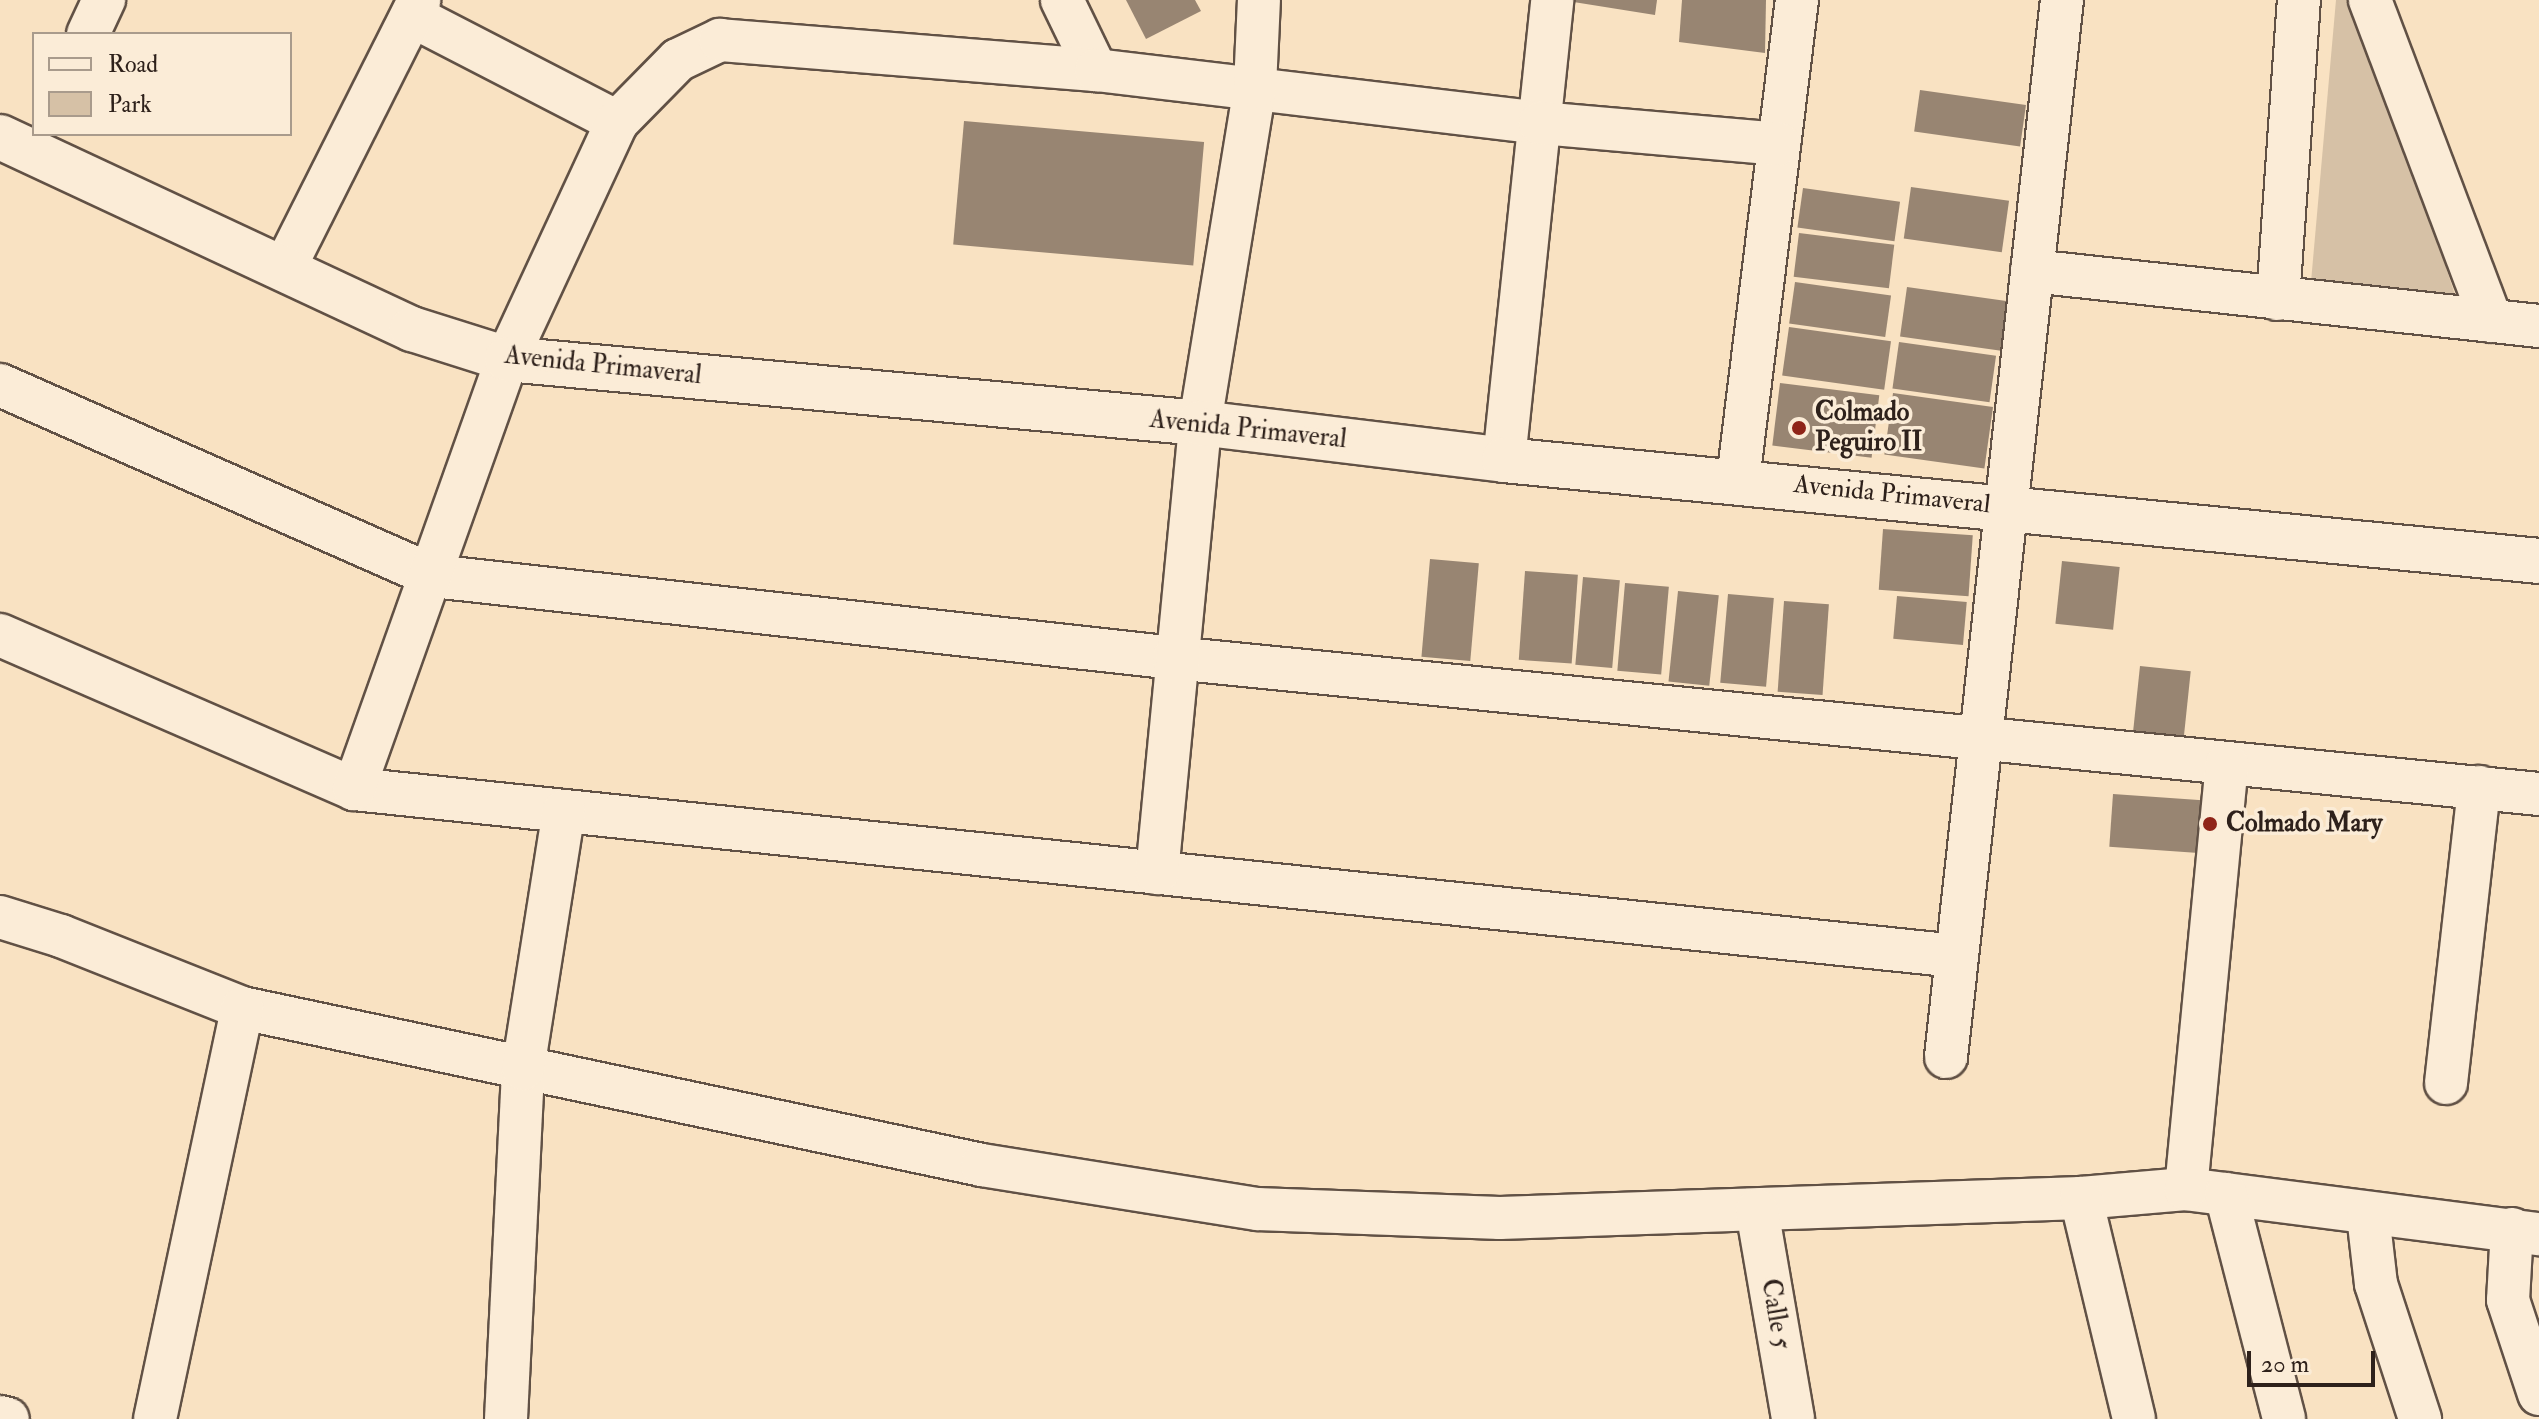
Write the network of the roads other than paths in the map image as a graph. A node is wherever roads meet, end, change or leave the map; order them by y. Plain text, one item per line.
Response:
1 (104, 0) edge
2 (1062, 0) edge
3 (1259, 0) edge
4 (1552, 0) edge
5 (1797, 0) edge
6 (2062, 0) edge
7 (2299, 0) edge
8 (2370, 0) edge
9 (415, 8) edge
10 (89, 32) edge
11 (1096, 70) junction
12 (1255, 87) junction
13 (617, 122) junction
14 (1540, 123) junction
15 (25, 141) edge
16 (1779, 144) junction
17 (284, 269) junction
18 (2032, 271) junction
19 (2278, 299) junction
20 (2491, 321) junction
21 (2539, 326) edge
22 (507, 359) junction
23 (0, 385) edge
24 (1200, 423) junction
25 (1504, 460) junction
26 (1738, 480) junction
27 (2006, 507) junction
28 (2539, 561) edge
29 (433, 576) junction
30 (0, 635) edge
31 (1174, 658) junction
32 (1980, 739) junction
33 (2227, 764) junction
34 (2479, 787) junction
35 (354, 789) junction
36 (2539, 794) edge
37 (564, 811) junction
38 (1157, 873) junction
39 (0, 917) edge
40 (1956, 956) junction
41 (242, 1008) junction
42 (1946, 1057) dead end
43 (523, 1069) junction
44 (2446, 1083) dead end
45 (2206, 1192) junction
46 (2081, 1198) junction
47 (1757, 1210) junction
48 (2368, 1215) junction
49 (2525, 1231) edge
50 (2539, 1394) edge
51 (0, 1417) edge
52 (8, 1419) edge
53 (155, 1419) edge
54 (506, 1419) edge
55 (1793, 1419) edge
56 (2134, 1419) edge
57 (2284, 1419) edge
58 (2420, 1419) edge

1 - 10 street
2 - 11 street
3 - 12 street
4 - 14 street
5 - 16 street
6 - 18 street
7 - 19 street
8 - 20 street
9 - 13 street
9 - 17 street
11 - 12 street
11 - 13 street
12 - 14 street
12 - 24 street
13 - 22 street
14 - 16 street
14 - 25 street
15 - 17 street, Avenida Primaveral
16 - 26 street
17 - 22 street, Avenida Primaveral
18 - 19 street
18 - 27 street
19 - 20 street
20 - 21 street
22 - 24 street, Avenida Primaveral
22 - 29 street
23 - 29 street
24 - 25 street, Avenida Primaveral
24 - 31 street
25 - 26 street, Avenida Primaveral
26 - 27 street, Avenida Primaveral
27 - 28 street, Avenida Primaveral
27 - 32 street
29 - 31 street
29 - 35 street
30 - 35 street
31 - 32 street
31 - 38 street
32 - 33 street
32 - 40 street
33 - 34 street
33 - 45 street
34 - 36 street
34 - 44 street
35 - 37 street
37 - 38 street
37 - 43 street
38 - 40 street
39 - 41 street
40 - 42 street
41 - 43 street
41 - 53 street
43 - 47 street
43 - 54 street
45 - 46 street
45 - 48 street
45 - 57 street
46 - 47 street
46 - 56 street
47 - 55 street, Calle 5
48 - 49 street
48 - 58 street
49 - 50 street
51 - 52 street

